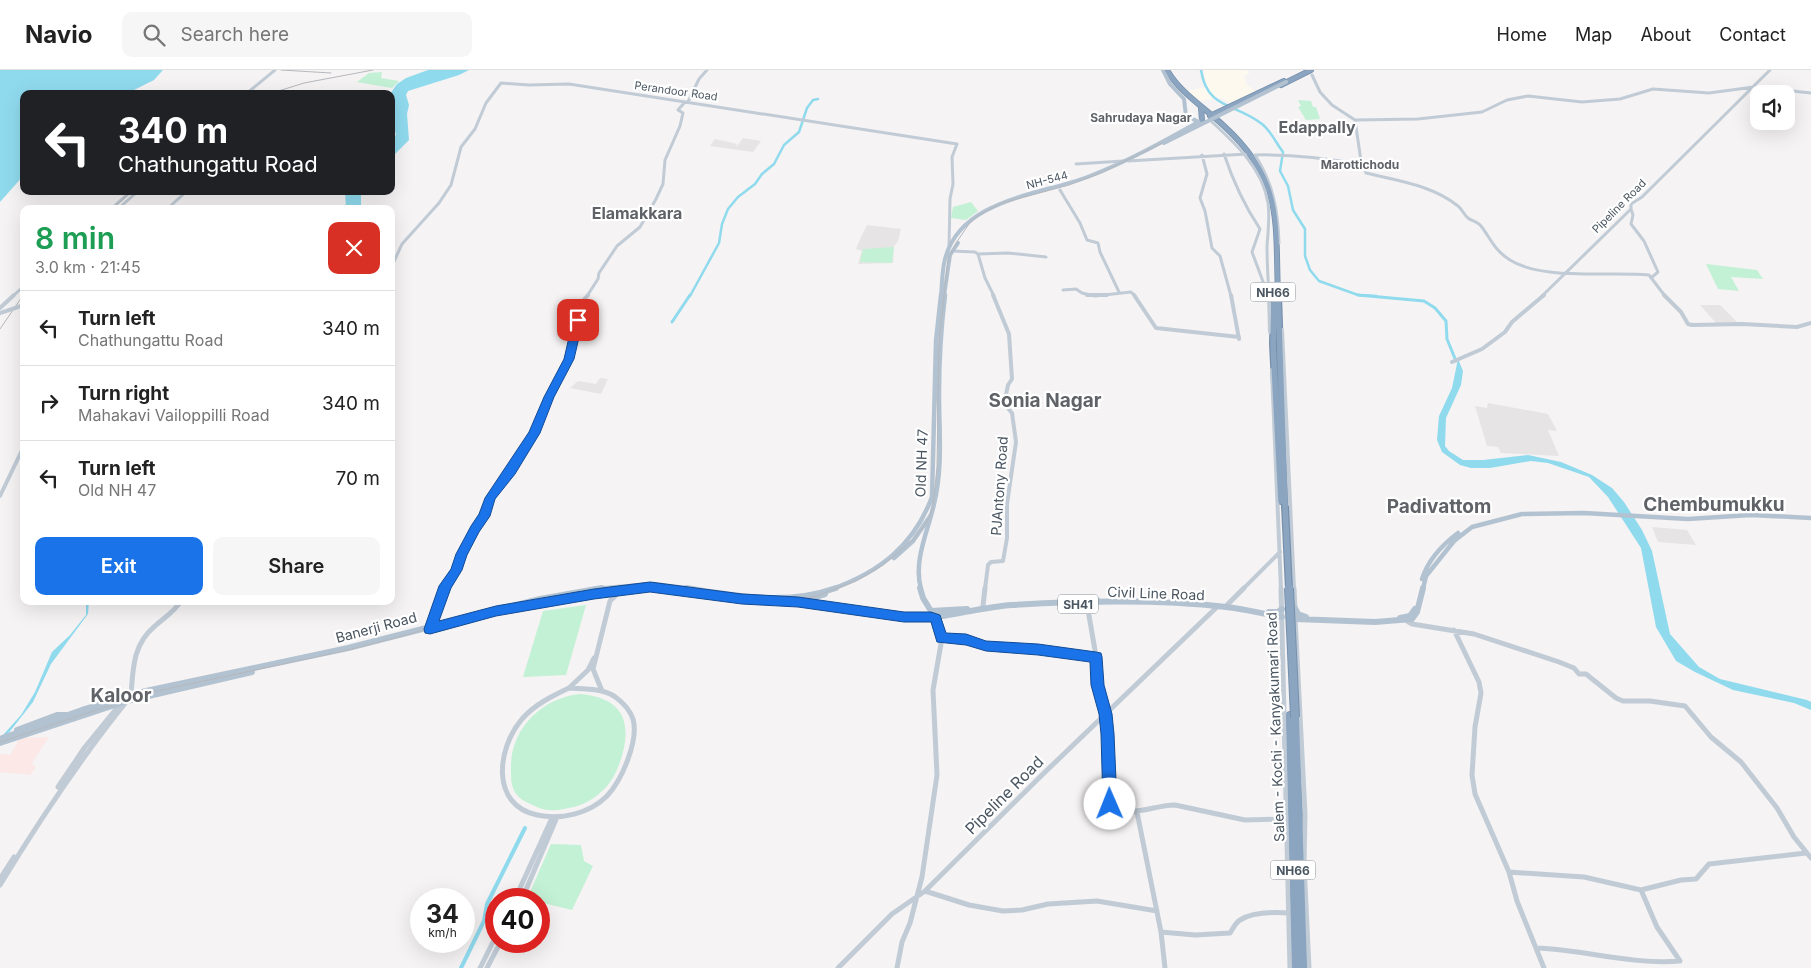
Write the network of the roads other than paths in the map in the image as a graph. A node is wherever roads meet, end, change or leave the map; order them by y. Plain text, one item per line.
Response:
1 (275, 70) edge
2 (706, 70) edge
3 (1165, 70) edge
4 (1770, 70) edge
5 (1305, 72) edge
6 (1312, 72) edge
7 (1168, 76) junction
8 (1285, 81) junction
9 (1756, 85) edge
10 (1750, 88) edge
11 (251, 90) edge
12 (1750, 91) edge
13 (1795, 91) edge
14 (1811, 92) edge
15 (686, 102) junction
16 (1232, 107) junction
17 (1202, 108) junction
18 (1218, 113) junction
19 (1225, 113) junction
20 (1214, 120) junction
21 (1356, 120) junction
22 (1200, 121) junction
23 (1163, 142) junction
24 (1224, 154) junction
25 (1247, 154) junction
26 (1202, 156) junction
27 (1127, 160) junction
28 (1076, 164) dead end
29 (1360, 164) junction
30 (1261, 179) junction
31 (1061, 189) junction
32 (1040, 192) junction
33 (127, 195) edge
34 (134, 195) edge
35 (183, 195) edge
36 (115, 205) edge
37 (122, 205) edge
38 (171, 205) edge
39 (1631, 209) junction
40 (1273, 221) junction
41 (1277, 243) junction
42 (951, 250) junction
43 (978, 254) junction
44 (1046, 257) dead end
45 (395, 259) edge
46 (1553, 273) junction
47 (1566, 274) junction
48 (1652, 278) junction
49 (1557, 281) junction
50 (20, 290) edge
51 (1063, 290) dead end
52 (1119, 292) junction
53 (1270, 301) junction
54 (20, 306) edge
55 (0, 308) edge
56 (0, 313) edge
57 (1280, 322) junction
58 (1811, 323) edge
59 (1272, 332) junction
60 (938, 350) junction
61 (1452, 362) dead end
62 (1272, 368) dead end
63 (1278, 381) junction
64 (20, 454) edge
65 (1282, 486) junction
66 (0, 496) edge
67 (1811, 517) edge
68 (924, 527) junction
69 (1280, 552) junction
70 (1436, 558) junction
71 (1281, 578) junction
72 (1293, 580) junction
73 (620, 591) junction
74 (606, 592) junction
75 (704, 592) junction
76 (543, 600) junction
77 (796, 601) junction
78 (1059, 602) junction
79 (1087, 604) junction
80 (178, 605) edge
81 (1227, 605) junction
82 (982, 606) junction
83 (1218, 606) junction
84 (1294, 608) junction
85 (1270, 614) junction
86 (1282, 614) junction
87 (935, 615) junction
88 (1295, 618) junction
89 (1306, 618) junction
90 (1367, 621) junction
91 (1407, 621) junction
92 (1282, 624) junction
93 (431, 627) junction
94 (1454, 630) junction
95 (942, 638) junction
96 (1283, 655) junction
97 (1096, 657) junction
98 (1297, 657) junction
99 (594, 661) junction
100 (1284, 666) junction
101 (1298, 669) junction
102 (569, 688) junction
103 (602, 691) junction
104 (126, 699) junction
105 (99, 709) junction
106 (1105, 714) junction
107 (68, 715) junction
108 (109, 719) junction
109 (37, 729) junction
110 (12, 735) junction
111 (2, 741) edge
112 (93, 741) junction
113 (1294, 773) junction
114 (1137, 812) junction
115 (555, 817) junction
116 (1288, 819) junction
117 (1809, 855) edge
118 (1509, 872) junction
119 (0, 879) edge
120 (0, 885) edge
121 (520, 888) edge
122 (526, 888) edge
123 (1641, 890) junction
124 (925, 891) junction
125 (918, 898) junction
126 (1298, 904) junction
127 (1157, 911) junction
128 (1289, 913) junction
129 (1161, 932) junction
130 (1537, 948) junction
131 (488, 953) edge
132 (495, 953) edge
133 (480, 968) edge
134 (487, 968) edge
135 (838, 968) edge
136 (897, 968) edge
137 (1165, 968) edge
138 (1290, 968) edge
139 (1296, 968) edge
140 (1303, 968) edge
141 (1309, 968) edge
142 (1544, 968) edge

1 - 11 street
2 - 15 street
3 - 7 highway, NH66
3 - 17 highway, NH66
4 - 9 street, Pipeline Road
5 - 6 highway
5 - 8 highway
6 - 21 street
7 - 17 highway, NH66
7 - 22 main road
8 - 16 highway
8 - 16 highway, bridge
8 - 23 main road, bridge
10 - 21 street
12 - 39 street, Pipeline Road
13 - 14 street
15 - 42 street, Perandoor Road
15 - 45 street, Perandoor Road
15 - 93 street
16 - 18 highway
16 - 19 highway
17 - 18 highway
17 - 20 highway, NH66
17 - 22 highway
18 - 20 highway
19 - 20 highway
19 - 20 highway
20 - 23 main road
20 - 25 highway, Salem - Kochi - Kanyakumari Road / NH66
20 - 40 highway, Salem - Kochi - Kanyakumari Road / NH66
21 - 29 street
22 - 23 main road
23 - 27 main road, NH-544
24 - 25 street
24 - 26 street
24 - 53 street
25 - 30 highway, Salem - Kochi - Kanyakumari Road / NH66
26 - 27 street
26 - 52 street
27 - 28 street
27 - 31 main road, NH-544
27 - 32 main road, NH-544
29 - 41 street
29 - 46 street
30 - 40 highway, Salem - Kochi - Kanyakumari Road / NH66
30 - 53 street
31 - 32 main road, NH-544
31 - 52 street
32 - 42 main road, NH-544
33 - 36 street
34 - 37 street
35 - 38 street
39 - 47 street, Pipeline Road
39 - 48 street
40 - 41 highway, Salem - Kochi - Kanyakumari Road / NH66
40 - 59 highway, Salem - Kochi - Kanyakumari Road / NH66
41 - 57 highway, Salem - Kochi - Kanyakumari Road / NH66
42 - 43 street
42 - 60 main road, Old NH 47
43 - 44 street
43 - 82 street, PJAntony Road
46 - 47 street
46 - 49 street
47 - 48 street
47 - 49 street, Pipeline Road
48 - 58 street
49 - 61 street, Pipeline Road
50 - 55 street
51 - 52 street
53 - 59 street
54 - 56 street, bridge
57 - 63 highway, Salem - Kochi - Kanyakumari Road / NH66
57 - 65 street
59 - 63 highway, Salem - Kochi - Kanyakumari Road / NH66
60 - 68 main road, Old NH 47
60 - 68 main road, Old NH 47
62 - 65 street
63 - 65 highway, Salem - Kochi - Kanyakumari Road / NH66
64 - 66 street
65 - 69 street, Salem - Kochi - Kanyakumari Road
65 - 72 street, Salem - Kochi - Kanyakumari Road
65 - 113 highway, Salem - Kochi - Kanyakumari Road / NH66, bridge
67 - 70 main road
68 - 77 main road, Old NH 47
68 - 87 main road, Old NH 47
69 - 71 street, Salem - Kochi - Kanyakumari Road
69 - 81 street
70 - 90 main road
70 - 91 main road
71 - 72 street
71 - 86 street, Salem - Kochi - Kanyakumari Road
72 - 84 street, Salem - Kochi - Kanyakumari Road
73 - 74 main road, Banerji Road
73 - 75 main road, Banerji Road
73 - 99 street
74 - 76 main road, Banerji Road
74 - 99 street
75 - 76 main road, Banerji Road
75 - 77 main road, Banerji Road
76 - 93 main road, Banerji Road
76 - 93 main road, Banerji Road
77 - 87 main road
78 - 79 main road, Civil Line Road / SH41
78 - 81 main road, Civil Line Road / SH41
78 - 82 main road, Civil Line Road / SH41
78 - 87 main road, Civil Line Road / SH41
79 - 83 main road, Civil Line Road / SH41
79 - 97 street
80 - 104 street
81 - 85 main road, Civil Line Road / SH41
82 - 87 main road, Civil Line Road / SH41
83 - 85 main road, Civil Line Road / SH41
83 - 106 street, Pipeline Road
84 - 88 street, Salem - Kochi - Kanyakumari Road
84 - 89 main road
85 - 86 main road
85 - 92 main road
86 - 92 street, Salem - Kochi - Kanyakumari Road
87 - 95 street
88 - 89 main road
88 - 90 main road
88 - 98 street, Salem - Kochi - Kanyakumari Road
89 - 90 main road
90 - 91 main road
91 - 94 street
92 - 96 street, Salem - Kochi - Kanyakumari Road
93 - 104 main road, Banerji Road
94 - 117 street
94 - 118 street
95 - 97 street
95 - 125 street
96 - 98 street
96 - 100 street, Salem - Kochi - Kanyakumari Road
97 - 106 street
98 - 101 street, Salem - Kochi - Kanyakumari Road
99 - 102 street
99 - 103 street
100 - 101 street
100 - 113 street, Salem - Kochi - Kanyakumari Road
101 - 113 street, Salem - Kochi - Kanyakumari Road
102 - 103 street
102 - 115 street
103 - 115 street
104 - 105 main road, Banerji Road
104 - 107 main road, Banerji Road
104 - 108 street
104 - 112 street
105 - 108 street
105 - 109 main road, Banerji Road
106 - 114 street
106 - 124 street, Pipeline Road
107 - 109 main road, Banerji Road
107 - 110 main road
108 - 112 street
109 - 110 main road, Banerji Road
109 - 111 main road, Banerji Road
110 - 111 main road, Banerji Road
112 - 119 street
112 - 120 street
113 - 116 street
113 - 126 highway, Salem - Kochi - Kanyakumari Road / NH66
113 - 141 street
114 - 116 street
114 - 127 street
115 - 121 street
115 - 122 street
116 - 128 street
117 - 123 street
118 - 123 street
118 - 130 street
123 - 130 street
124 - 125 street, Pipeline Road
124 - 127 street
125 - 135 street, Pipeline Road
125 - 136 street
126 - 139 highway, Salem - Kochi - Kanyakumari Road / NH66
126 - 140 highway, Salem - Kochi - Kanyakumari Road / NH66
127 - 129 street
128 - 129 street
128 - 138 street
129 - 137 street
130 - 142 street
131 - 133 street
132 - 134 street

